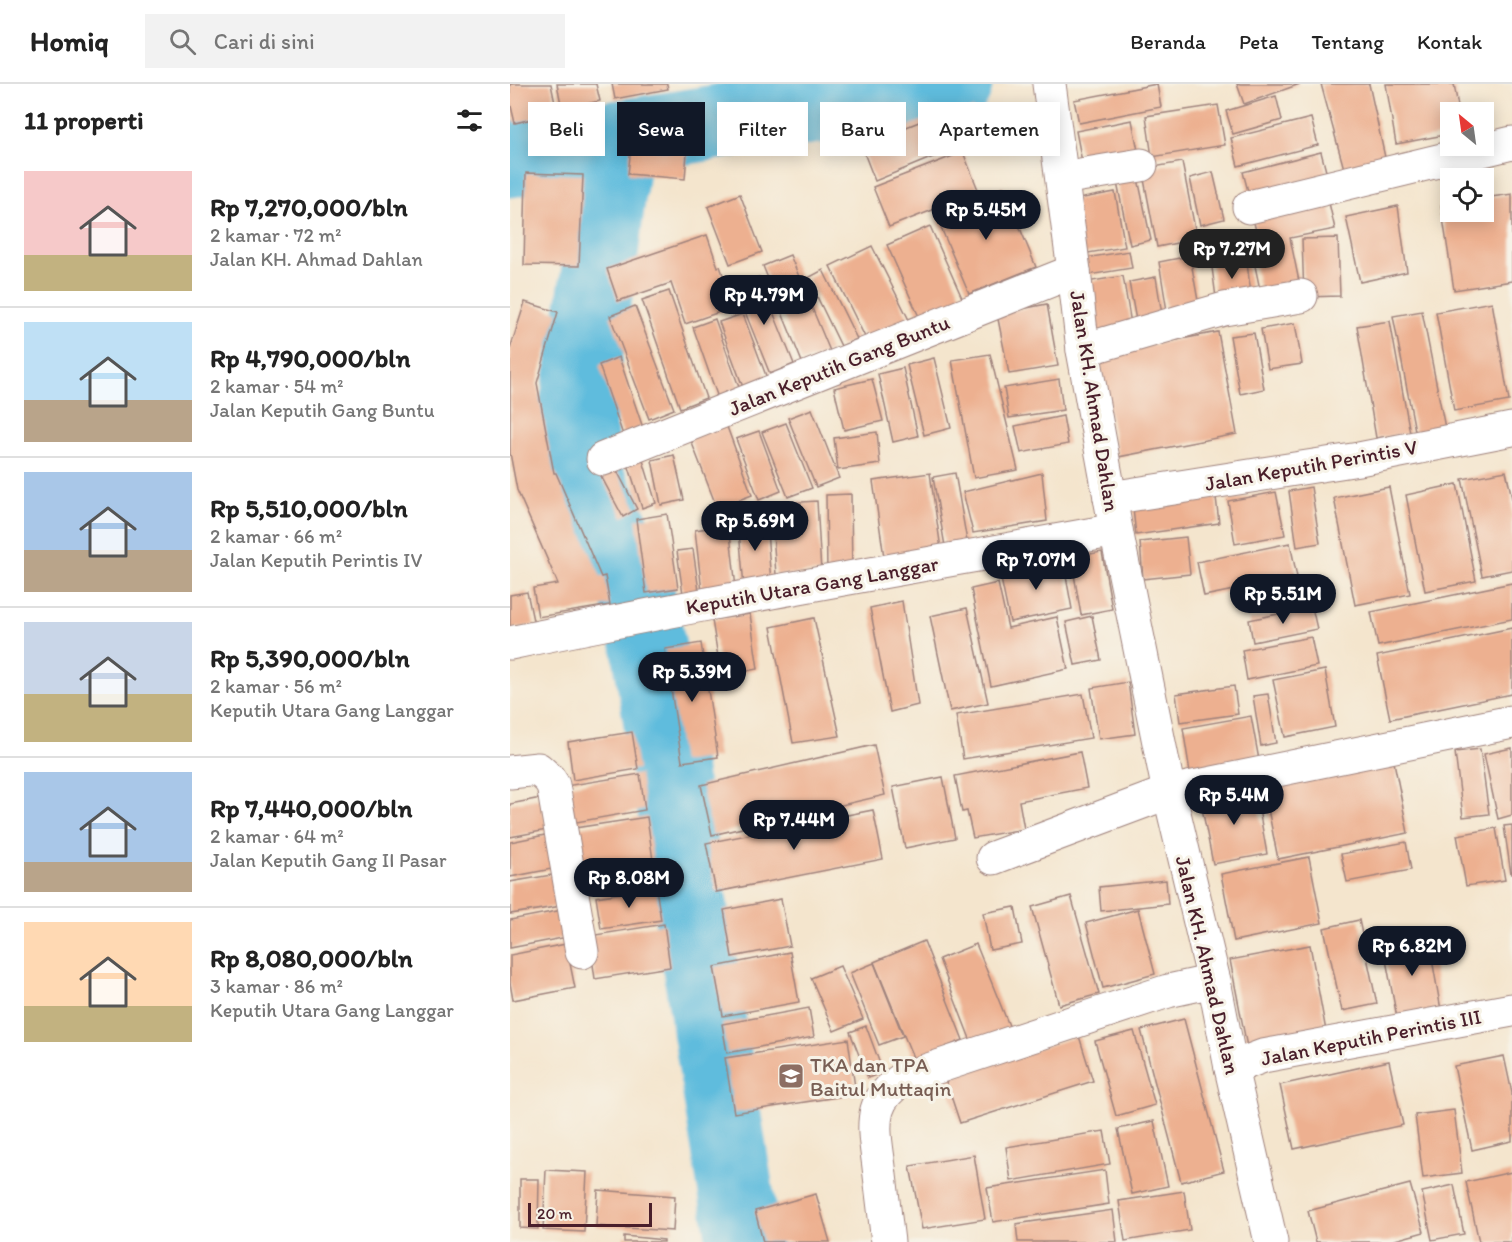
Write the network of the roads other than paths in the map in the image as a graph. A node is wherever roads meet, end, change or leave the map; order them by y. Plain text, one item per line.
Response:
1 (1050, 91) edge
2 (1512, 143) edge
3 (1142, 165) dead end
4 (1062, 178) junction
5 (1249, 207) dead end
6 (1074, 271) junction
7 (1301, 296) dead end
8 (1083, 350) junction
9 (1512, 429) edge
10 (603, 459) dead end
11 (1110, 498) junction
12 (1116, 530) junction
13 (510, 643) edge
14 (1512, 722) edge
15 (510, 772) edge
16 (1168, 792) junction
17 (993, 858) dead end
18 (582, 952) dead end
19 (1214, 981) junction
20 (1512, 1011) edge
21 (1231, 1068) junction
22 (888, 1242) edge
23 (1271, 1242) edge

1 - 4 street, Jalan KH. Ahmad Dahlan
2 - 5 street
3 - 4 street
4 - 6 street, Jalan KH. Ahmad Dahlan
6 - 8 street, Jalan KH. Ahmad Dahlan
6 - 10 street, Jalan Keputih Gang Buntu
7 - 8 street
8 - 11 street, Jalan KH. Ahmad Dahlan
9 - 11 street, Jalan Keputih Perintis V
11 - 12 street, Jalan KH. Ahmad Dahlan
12 - 13 street, Keputih Utara Gang Langgar
12 - 16 street, Jalan KH. Ahmad Dahlan
14 - 16 street
15 - 18 street
16 - 17 street
16 - 19 street, Jalan KH. Ahmad Dahlan
19 - 21 street, Jalan KH. Ahmad Dahlan
19 - 22 street
20 - 21 street, Jalan Keputih Perintis III
21 - 23 street, Jalan KH. Ahmad Dahlan

